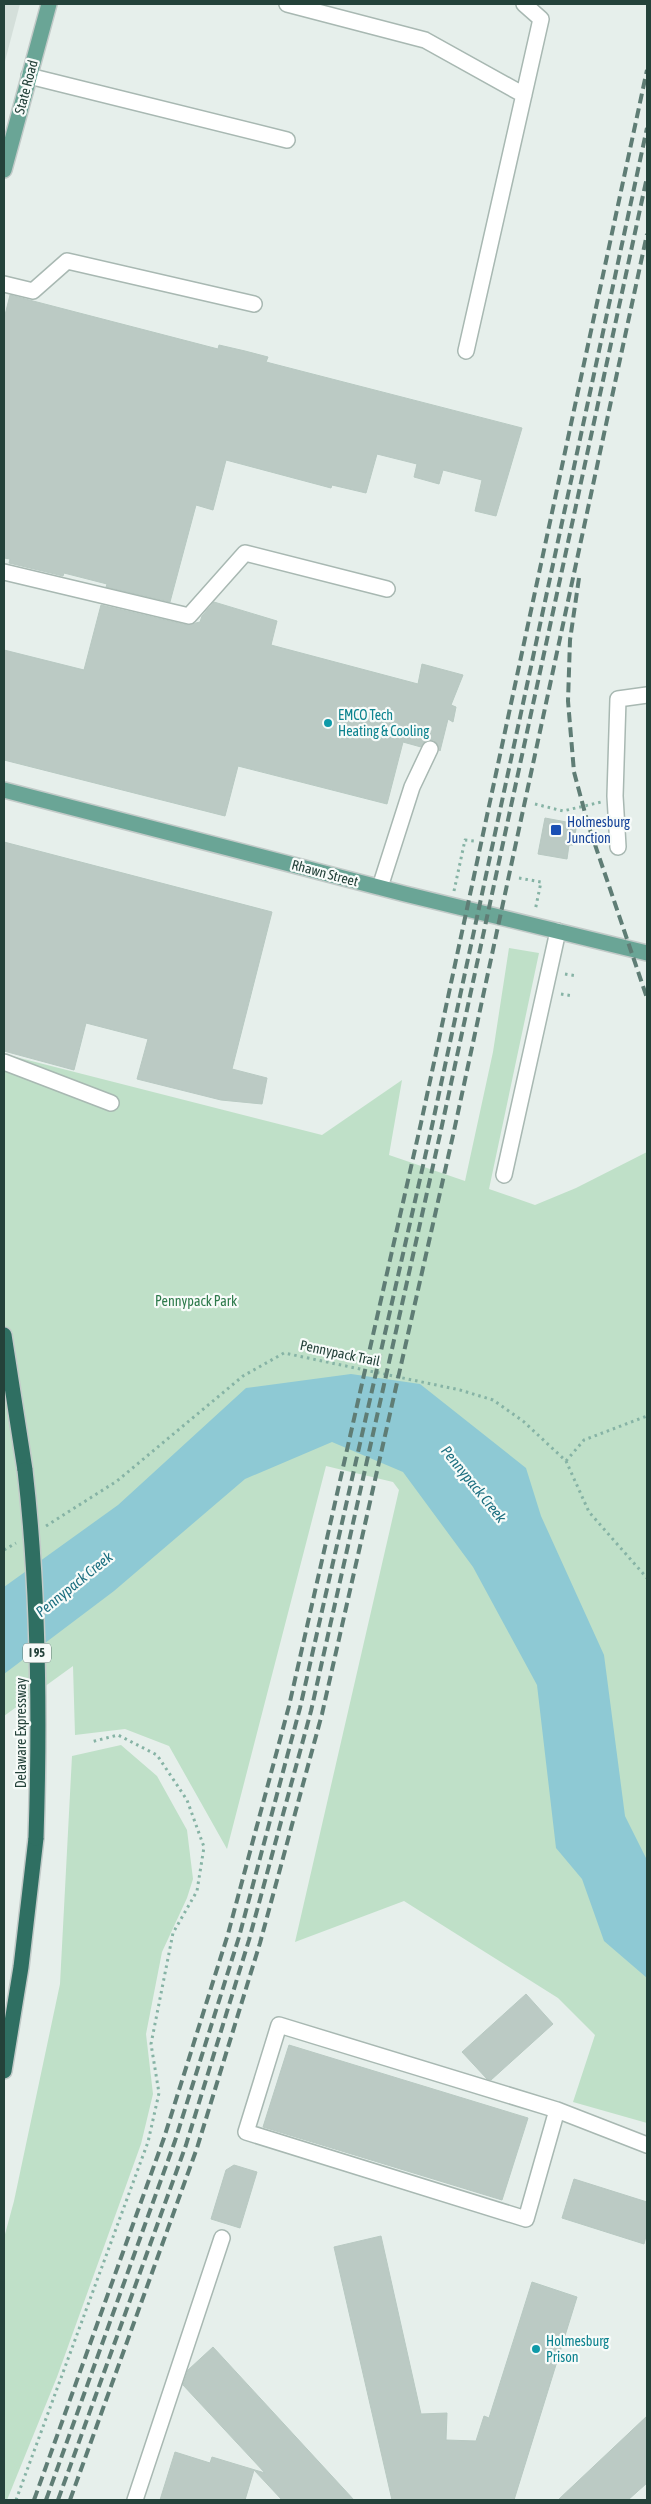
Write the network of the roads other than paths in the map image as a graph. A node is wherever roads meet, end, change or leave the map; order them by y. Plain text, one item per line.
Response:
1 (49, 4) edge
2 (287, 4) edge
3 (524, 4) edge
4 (29, 76) junction
5 (524, 95) junction
6 (287, 140) dead end
7 (4, 170) edge
8 (4, 284) edge
9 (254, 304) dead end
10 (466, 351) dead end
11 (4, 572) edge
12 (387, 589) dead end
13 (647, 695) edge
14 (430, 749) dead end
15 (4, 790) edge
16 (618, 847) dead end
17 (380, 888) junction
18 (558, 931) junction
19 (647, 953) edge
20 (4, 1062) edge
21 (112, 1102) dead end
22 (504, 1175) dead end
23 (4, 1335) edge
24 (4, 2071) edge
25 (557, 2110) junction
26 (647, 2145) edge
27 (222, 2238) dead end
28 (134, 2500) edge

1 - 4 main road, State Road
2 - 5 lane
3 - 5 lane
4 - 6 lane
4 - 7 main road, State Road
5 - 10 lane
8 - 9 lane
11 - 12 lane
13 - 16 lane
14 - 17 lane
15 - 17 main road, Rhawn Street
17 - 18 main road, Rhawn Street
18 - 19 main road, Rhawn Street
18 - 22 lane
20 - 21 lane
23 - 24 highway, Delaware Expressway / I 95, bridge
25 - 25 lane
25 - 26 lane
27 - 28 lane

